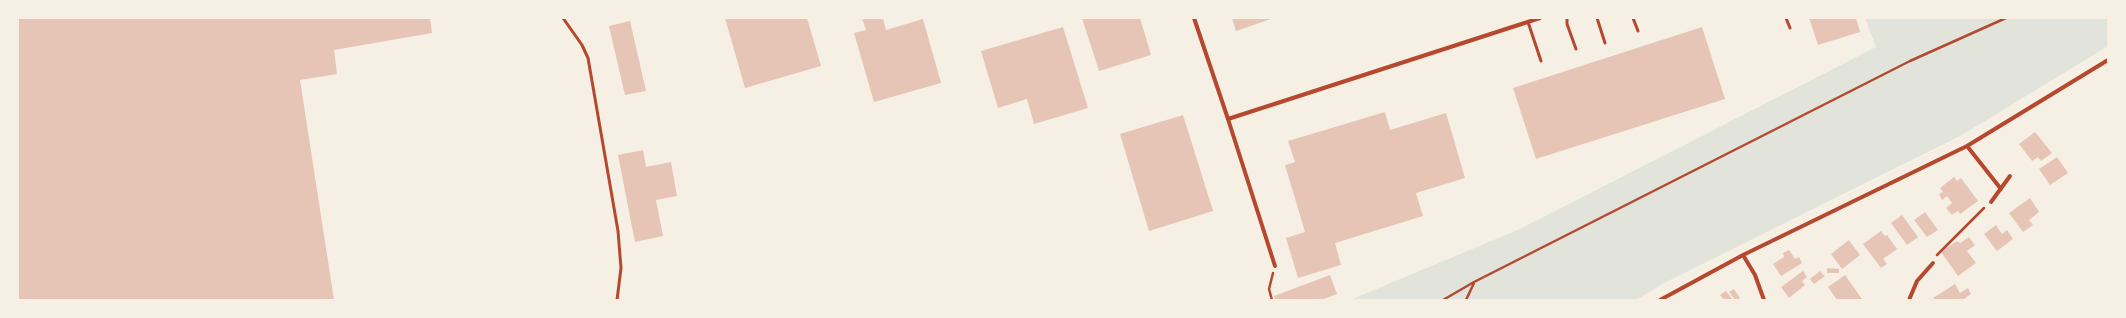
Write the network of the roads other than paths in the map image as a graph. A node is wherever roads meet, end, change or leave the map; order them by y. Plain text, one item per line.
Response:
1 (564, 18) edge
2 (1194, 18) edge
3 (1540, 18) edge
4 (1566, 18) edge
5 (1597, 18) edge
6 (1633, 18) edge
7 (1786, 18) edge
8 (1528, 22) junction
9 (1790, 28) dead end
10 (1638, 31) dead end
11 (1605, 43) dead end
12 (1576, 49) dead end
13 (2108, 60) edge
14 (1541, 61) dead end
15 (1228, 119) junction
16 (1967, 146) junction
17 (2010, 176) dead end
18 (2001, 189) junction
19 (1991, 202) road end
20 (1743, 255) junction
21 (1933, 263) road end
22 (1275, 266) road end
23 (617, 300) edge
24 (1660, 300) edge
25 (1764, 300) edge
26 (1909, 300) edge

1 - 23 lane
2 - 15 street
3 - 8 street
4 - 12 lane
5 - 11 lane
6 - 10 lane
7 - 9 lane
8 - 14 lane
8 - 15 street
13 - 16 street
15 - 22 street
16 - 18 street
16 - 20 street
17 - 18 street
18 - 19 street
20 - 24 street
20 - 25 street
21 - 26 street

